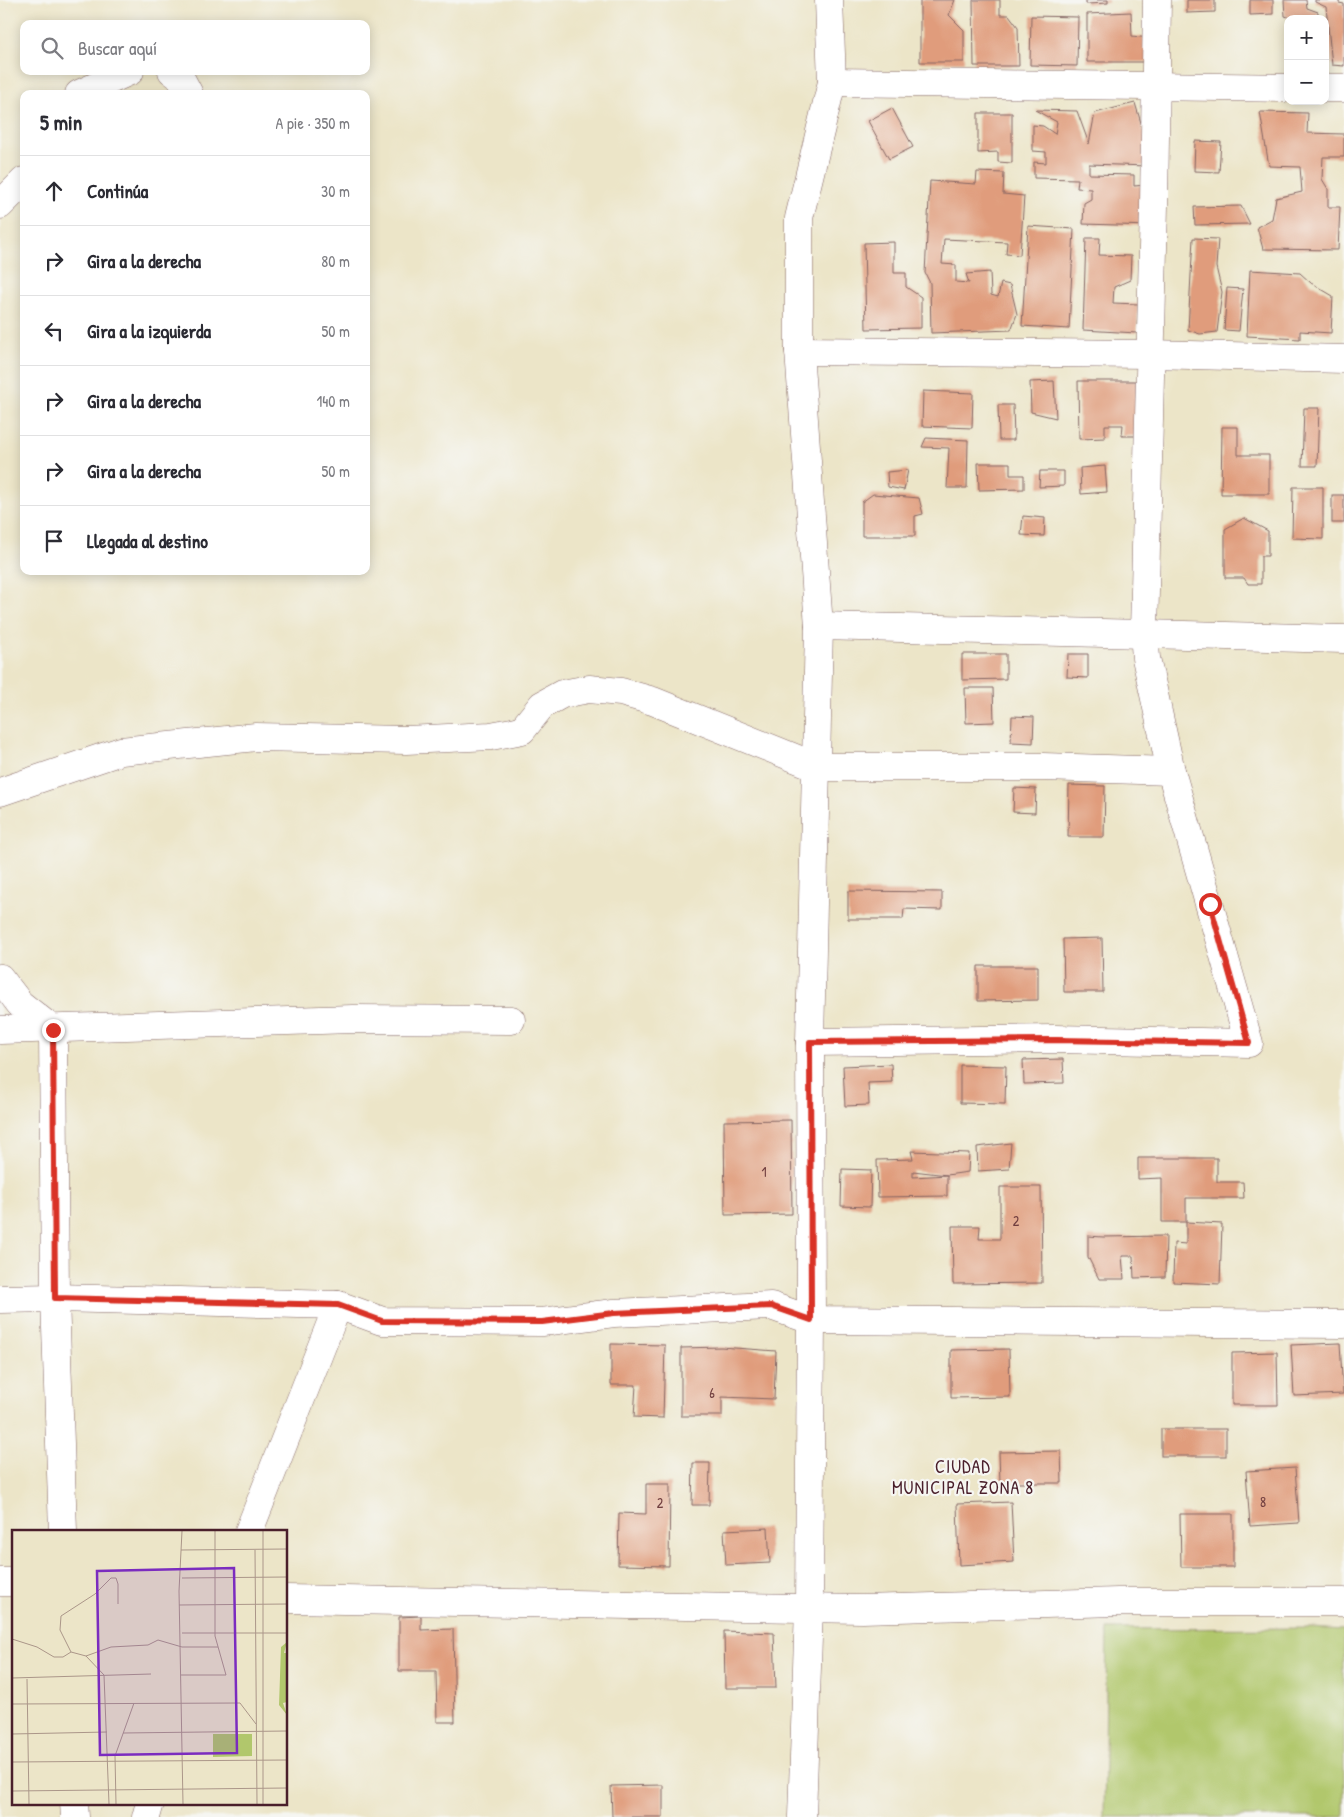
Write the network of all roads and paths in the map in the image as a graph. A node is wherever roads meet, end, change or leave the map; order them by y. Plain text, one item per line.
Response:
1 (829, 0) edge
2 (1157, 0) edge
3 (121, 75) edge
4 (177, 75) edge
5 (832, 82) junction
6 (1156, 87) junction
7 (1284, 88) edge
8 (1329, 88) edge
9 (1344, 88) edge
10 (88, 90) edge
11 (187, 90) edge
12 (20, 185) edge
13 (0, 205) edge
14 (799, 351) junction
15 (1151, 354) junction
16 (1344, 359) edge
17 (819, 626) junction
18 (1144, 633) junction
19 (1344, 639) edge
20 (817, 767) junction
21 (1171, 772) junction
22 (0, 792) edge
23 (0, 978) edge
24 (511, 1020) dead end
25 (0, 1030) edge
26 (53, 1030) junction
27 (810, 1042) junction
28 (0, 1298) edge
29 (55, 1298) junction
30 (338, 1305) junction
31 (811, 1320) junction
32 (1344, 1324) edge
33 (63, 1530) edge
34 (249, 1530) edge
35 (288, 1599) edge
36 (1344, 1602) edge
37 (809, 1607) junction
38 (74, 1804) edge
39 (150, 1804) edge
40 (74, 1817) edge
41 (146, 1817) edge
42 (802, 1817) edge

1 - 5 street
2 - 6 street
3 - 10 street
4 - 11 street
5 - 6 street
5 - 14 street
6 - 7 street
6 - 15 street
8 - 9 street
12 - 13 street
14 - 15 street
14 - 17 street
15 - 16 street
15 - 18 street
17 - 18 street
17 - 20 street
18 - 19 street
18 - 21 street
20 - 21 street
20 - 22 street
20 - 27 street
21 - 27 street
23 - 26 street
24 - 26 street
25 - 26 street
26 - 29 street
27 - 31 street
28 - 29 street
29 - 30 street
29 - 33 street
30 - 31 street
30 - 34 street
31 - 32 street
31 - 37 street
35 - 37 street
36 - 37 street
37 - 42 street
38 - 40 street
39 - 41 street

